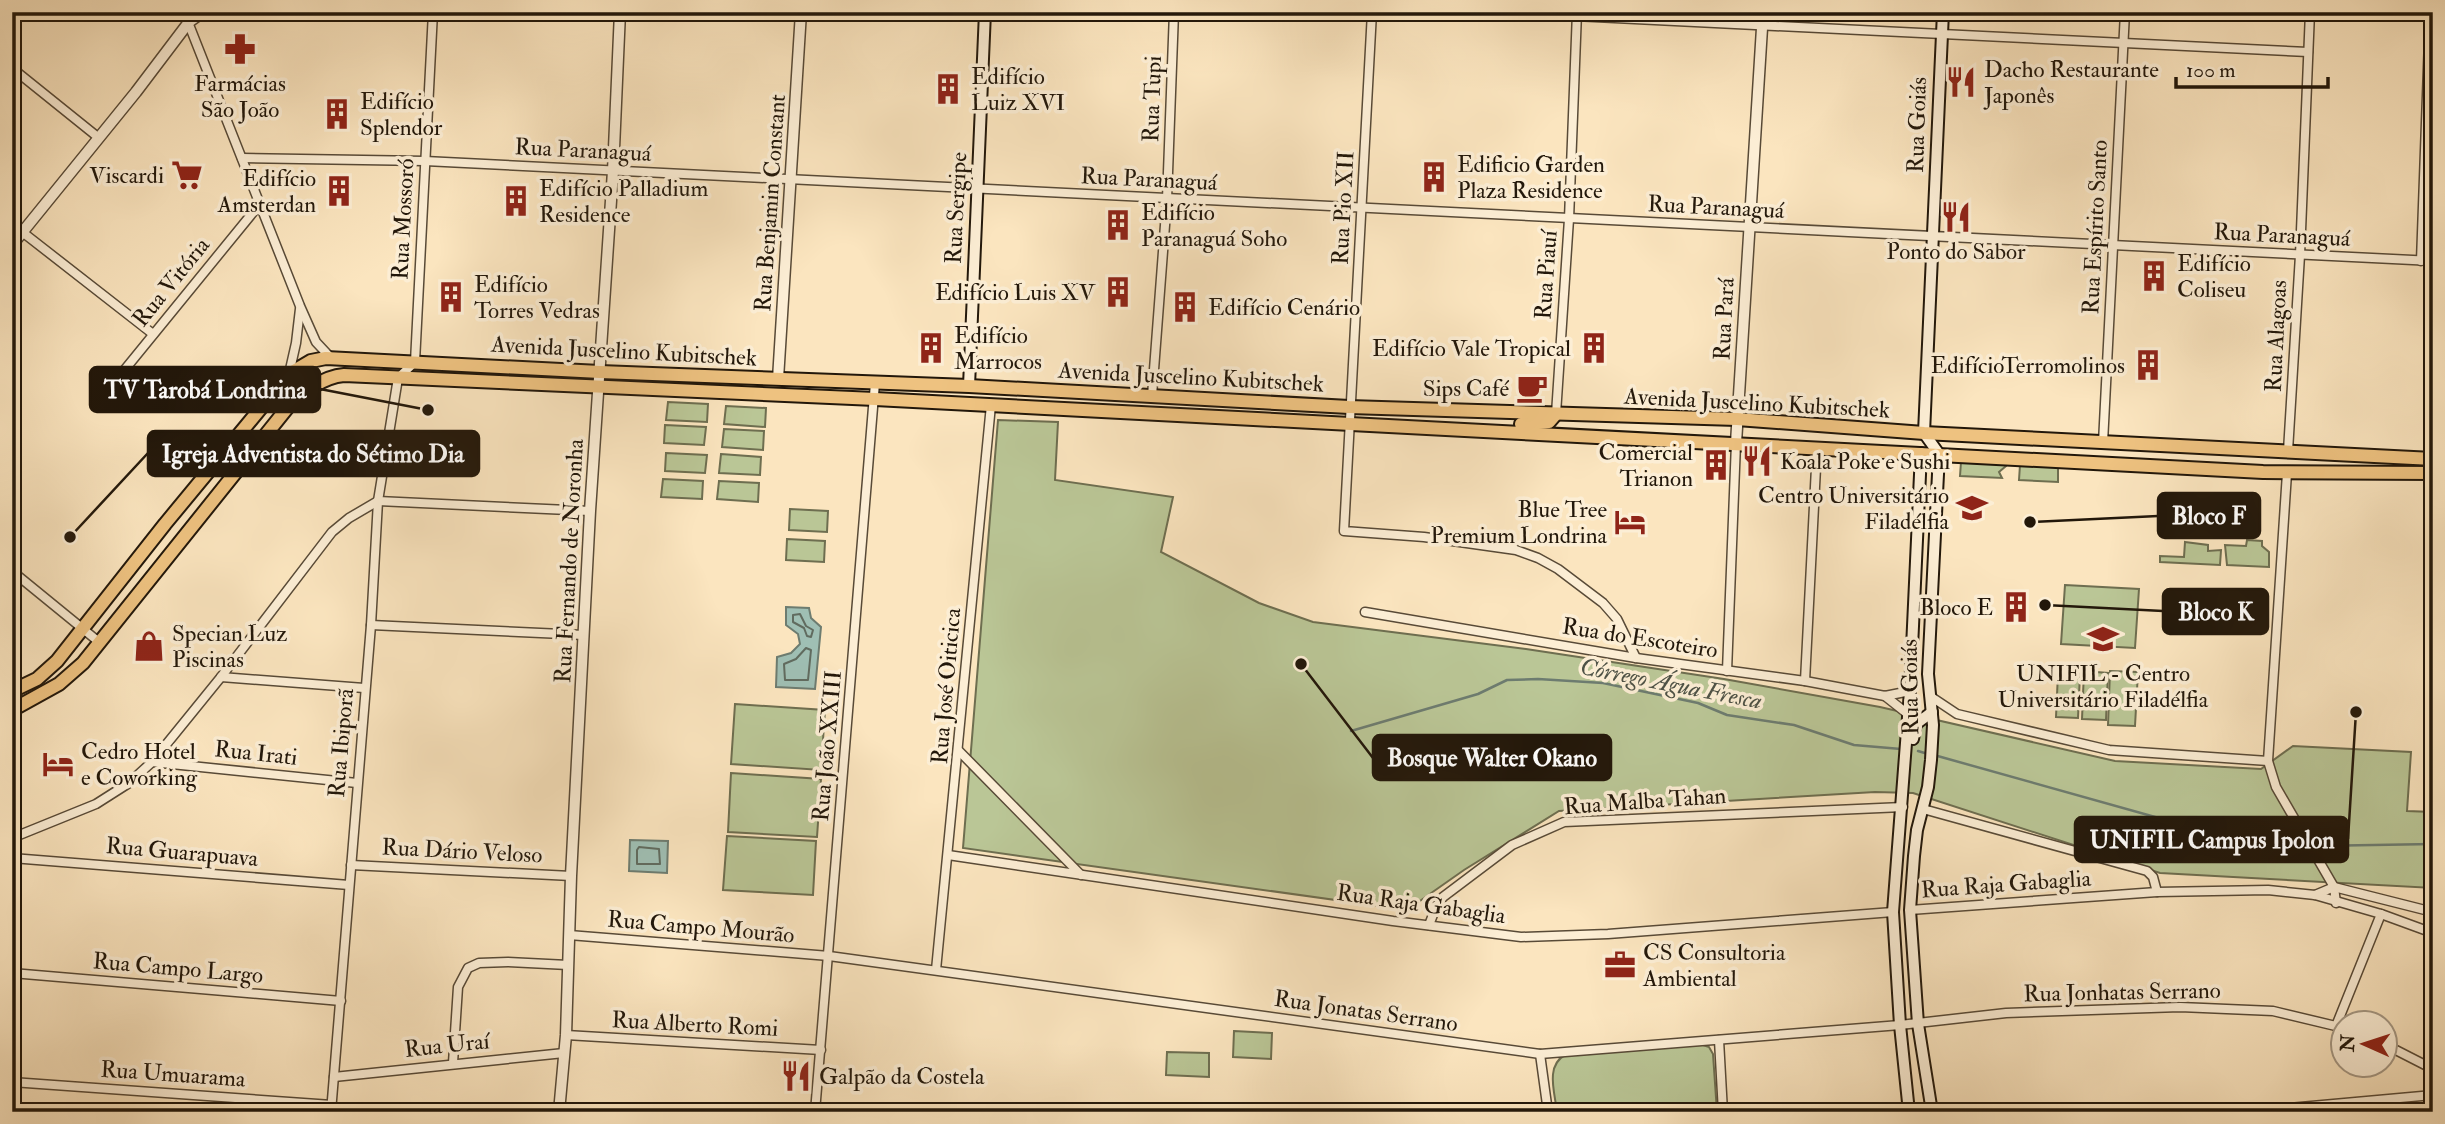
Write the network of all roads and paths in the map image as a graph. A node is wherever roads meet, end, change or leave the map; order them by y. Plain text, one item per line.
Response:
1 (203, 12) edge
2 (433, 12) edge
3 (620, 12) edge
4 (801, 12) edge
5 (985, 12) edge
6 (1174, 12) edge
7 (1373, 12) edge
8 (1491, 12) edge
9 (1763, 12) edge
10 (1943, 12) edge
11 (2126, 12) edge
12 (2310, 12) edge
13 (2430, 12) edge
14 (1577, 14) edge
15 (186, 17) edge
16 (1762, 26) junction
17 (1941, 34) junction
18 (2124, 43) junction
19 (2308, 52) junction
20 (12, 68) edge
21 (99, 138) junction
22 (242, 158) junction
23 (425, 161) junction
24 (613, 171) junction
25 (792, 180) junction
26 (978, 189) junction
27 (1167, 199) junction
28 (259, 205) junction
29 (1363, 208) junction
30 (1569, 219) junction
31 (12, 224) edge
32 (1749, 228) junction
33 (22, 232) junction
34 (1933, 237) junction
35 (12, 245) edge
36 (2113, 246) junction
37 (2300, 255) junction
38 (2421, 261) junction
39 (2433, 261) edge
40 (300, 306) junction
41 (153, 334) junction
42 (331, 358) junction
43 (387, 361) junction
44 (415, 362) junction
45 (600, 372) junction
46 (289, 373) junction
47 (398, 378) junction
48 (778, 379) junction
49 (875, 383) junction
50 (113, 384) dead end
51 (968, 386) junction
52 (599, 387) junction
53 (777, 396) junction
54 (1152, 396) junction
55 (875, 399) junction
56 (978, 404) junction
57 (992, 405) junction
58 (1349, 407) junction
59 (1556, 414) junction
60 (1737, 419) junction
61 (1348, 423) junction
62 (1444, 428) junction
63 (1924, 433) junction
64 (1736, 443) junction
65 (2103, 443) junction
66 (1817, 448) junction
67 (2288, 452) junction
68 (1921, 453) junction
69 (1939, 454) junction
70 (2408, 458) junction
71 (2433, 459) edge
72 (2241, 471) junction
73 (2287, 472) junction
74 (2433, 473) edge
75 (378, 502) junction
76 (590, 511) junction
77 (12, 571) edge
78 (1365, 612) dead end
79 (371, 625) junction
80 (84, 630) junction
81 (584, 635) junction
82 (99, 642) junction
83 (1636, 657) junction
84 (1727, 671) junction
85 (1928, 674) junction
86 (221, 677) junction
87 (1805, 681) junction
88 (364, 688) junction
89 (12, 691) edge
90 (1910, 691) junction
91 (1885, 696) junction
92 (1930, 696) junction
93 (12, 710) edge
94 (1932, 712) junction
95 (1956, 714) junction
96 (1909, 715) junction
97 (12, 724) edge
98 (959, 751) junction
99 (2268, 761) junction
100 (152, 762) junction
101 (357, 783) junction
102 (12, 803) edge
103 (1902, 807) junction
104 (1923, 809) junction
105 (12, 838) edge
106 (948, 855) junction
107 (12, 858) edge
108 (351, 865) junction
109 (1081, 875) junction
110 (571, 876) junction
111 (349, 885) junction
112 (2334, 887) junction
113 (2157, 892) junction
114 (2315, 895) junction
115 (2336, 903) junction
116 (1910, 910) junction
117 (1893, 912) junction
118 (2433, 912) edge
119 (2381, 914) junction
120 (1429, 925) junction
121 (2433, 933) edge
122 (569, 935) junction
123 (829, 956) junction
124 (568, 965) junction
125 (936, 970) junction
126 (12, 973) edge
127 (341, 1001) junction
128 (2346, 1009) edge
129 (1918, 1024) junction
130 (1900, 1025) junction
131 (2330, 1025) edge
132 (566, 1035) junction
133 (1719, 1040) junction
134 (821, 1051) junction
135 (2400, 1052) edge
136 (564, 1053) junction
137 (1540, 1054) junction
138 (453, 1063) junction
139 (2433, 1069) edge
140 (334, 1077) junction
141 (12, 1082) edge
142 (2433, 1095) edge
143 (331, 1108) edge
144 (2306, 1109) edge
145 (559, 1112) edge
146 (815, 1112) edge
147 (1548, 1112) edge
148 (1723, 1112) edge
149 (1909, 1112) edge
150 (1932, 1112) edge
151 (2245, 1112) edge

1 - 15 street
2 - 23 street, Rua Mossoró
3 - 24 street, Rua Fernando de Noronha
4 - 25 street, Rua Benjamin Constant
5 - 26 main road, Rua Sergipe
6 - 27 street, Rua Tupi
7 - 29 street, Rua Pio XII
8 - 14 street
9 - 16 street, Rua Pará
10 - 17 main road, Rua Goiás
11 - 18 street, Rua Espírito Santo
12 - 19 street, Rua Alagoas
13 - 38 street
14 - 16 street
14 - 30 street, Rua Piauí
15 - 21 street
15 - 22 street
16 - 17 street
16 - 32 street, Rua Pará
17 - 18 street
17 - 34 main road, Rua Goiás
18 - 19 street
18 - 36 street, Rua Espírito Santo
19 - 37 street, Rua Alagoas
20 - 21 street
21 - 33 street
22 - 23 street, Rua Paranaguá
22 - 28 street
23 - 24 street, Rua Paranaguá
23 - 44 street, Rua Mossoró
24 - 25 street, Rua Paranaguá
24 - 45 street, Rua Fernando de Noronha
25 - 26 street, Rua Paranaguá
25 - 48 street, Rua Benjamin Constant
26 - 27 street, Rua Paranaguá
26 - 51 main road, Rua Sergipe
27 - 29 street, Rua Paranaguá
27 - 54 street, Rua Tupi
28 - 40 street
28 - 41 street, Rua Vitória
29 - 30 street, Rua Paranaguá
29 - 58 street, Rua Pio XII
30 - 32 street, Rua Paranaguá
30 - 59 street, Rua Piauí
31 - 33 street
32 - 34 street, Rua Paranaguá
32 - 60 street, Rua Pará
33 - 35 street
33 - 41 street
34 - 36 street, Rua Paranaguá
34 - 63 main road, Rua Goiás
36 - 37 street, Rua Paranaguá
36 - 65 street, Rua Espírito Santo
37 - 38 street, Rua Paranaguá
37 - 67 street, Rua Alagoas
38 - 39 street, Rua Paranaguá
40 - 42 street
40 - 46 street
41 - 50 street, Rua Vitória
42 - 43 main road, Avenida Juscelino Kubitschek
42 - 46 main road, Avenida Juscelino Kubitschek
43 - 44 main road, Avenida Juscelino Kubitschek
43 - 47 main road
44 - 45 main road, Avenida Juscelino Kubitschek
44 - 47 street
45 - 48 main road, Avenida Juscelino Kubitschek
45 - 52 street, Rua Fernando de Noronha
46 - 80 main road, Avenida Juscelino Kubitschek
47 - 52 main road, Avenida Juscelino Kubitschek
47 - 75 street, Rua Ibiporã
47 - 82 main road, Avenida Juscelino Kubitschek
48 - 49 main road, Avenida Juscelino Kubitschek
48 - 53 street, Rua Benjamin Constant
49 - 51 main road, Avenida Juscelino Kubitschek
49 - 55 street, Rua João XXIII
51 - 54 main road, Avenida Juscelino Kubitschek
51 - 56 street
52 - 53 main road, Avenida Juscelino Kubitschek
52 - 76 street, Rua Fernando de Noronha
53 - 55 main road, Avenida Juscelino Kubitschek
54 - 58 main road, Avenida Juscelino Kubitschek
55 - 56 main road, Avenida Juscelino Kubitschek
55 - 123 street, Rua João XXIII
56 - 57 main road, Avenida Juscelino Kubitschek
57 - 61 main road, Avenida Juscelino Kubitschek
57 - 98 street, Rua José Oiticica
58 - 59 main road, Avenida Juscelino Kubitschek
58 - 61 street, Rua Pio XII
59 - 60 main road, Avenida Juscelino Kubitschek
59 - 62 main road
60 - 63 main road, Avenida Juscelino Kubitschek
60 - 64 street, Rua Pará
61 - 62 main road, Avenida Juscelino Kubitschek
61 - 83 street, Rua Pio XII
62 - 64 main road, Avenida Juscelino Kubitschek
63 - 65 main road, Avenida Juscelino Kubitschek
63 - 69 main road
64 - 66 main road, Avenida Juscelino Kubitschek
64 - 84 street, Rua Pará
65 - 67 main road, Avenida Juscelino Kubitschek
66 - 68 main road, Avenida Juscelino Kubitschek
66 - 87 street
67 - 70 main road, Avenida Juscelino Kubitschek
67 - 72 main road
68 - 69 main road, Avenida Juscelino Kubitschek
68 - 90 main road, Rua Goiás
69 - 72 main road, Avenida Juscelino Kubitschek
69 - 85 main road, Rua Goiás
70 - 71 main road, Avenida Juscelino Kubitschek
70 - 73 main road
72 - 73 main road, Avenida Juscelino Kubitschek
73 - 74 main road, Avenida Juscelino Kubitschek
73 - 99 street
75 - 76 street
75 - 79 street, Rua Ibiporã
75 - 86 street
76 - 81 street, Rua Fernando de Noronha
77 - 80 street
78 - 83 street, Rua do Escoteiro
79 - 81 street
79 - 88 street, Rua Ibiporã
80 - 82 street
80 - 89 main road, Avenida Juscelino Kubitschek
81 - 110 street, Rua Fernando de Noronha
82 - 93 main road, Avenida Juscelino Kubitschek
83 - 84 street, Rua do Escoteiro
84 - 87 street, Rua do Escoteiro
85 - 90 main road
85 - 92 main road, Rua Goiás
86 - 88 street
86 - 100 street
87 - 91 street, Rua do Escoteiro
88 - 101 street, Rua Ibiporã
90 - 91 street, Rua do Escoteiro
90 - 96 main road, Rua Goiás
91 - 96 street
92 - 94 main road, Rua Goiás
92 - 95 street
94 - 95 street
94 - 103 main road
94 - 104 main road, Rua Goiás
95 - 99 street
96 - 103 main road, Rua Goiás
97 - 102 street
98 - 106 street, Rua José Oiticica
98 - 109 street
99 - 112 street
100 - 101 street, Rua Irati
100 - 105 street
101 - 108 street, Rua Ibiporã
103 - 117 main road, Rua Goiás
103 - 120 street, Rua Malba Tahan
104 - 113 street
104 - 116 main road, Rua Goiás
106 - 109 street, Rua Raja Gabaglia
106 - 125 street, Rua José Oiticica
107 - 111 street, Rua Guarapuava
108 - 110 street, Rua Dário Veloso
108 - 111 street, Rua Ibiporã
109 - 120 street, Rua Raja Gabaglia
110 - 122 street, Rua Fernando de Noronha
111 - 127 street, Rua Ibiporã
112 - 114 street, Rua Raja Gabaglia
112 - 115 street
112 - 118 street
113 - 114 street, Rua Raja Gabaglia
113 - 116 street, Rua Raja Gabaglia
114 - 115 street, Rua Raja Gabaglia
115 - 119 street, Rua Raja Gabaglia
116 - 129 main road, Rua Goiás
117 - 120 street, Rua Raja Gabaglia
117 - 130 main road, Rua Goiás
119 - 121 street, Rua Raja Gabaglia
119 - 128 street
122 - 123 street, Rua Campo Mourão
122 - 124 street, Rua Fernando de Noronha
123 - 125 street, Rua Jonatas Serrano
123 - 134 street, Rua João XXIII
124 - 132 street, Rua Fernando de Noronha
124 - 138 street
125 - 137 street, Rua Jonatas Serrano
126 - 127 street, Rua Campo Largo
127 - 140 street, Rua Ibiporã
129 - 130 street, Rua Jonhatas Serrano
129 - 131 street, Rua Jonhatas Serrano
129 - 150 main road, Rua Goiás
130 - 133 street, Rua Jonatas Serrano
130 - 149 main road, Rua Goiás
132 - 134 street, Rua Alberto Romi
132 - 136 street, Rua Fernando de Noronha
133 - 137 street, Rua Jonatas Serrano
133 - 148 street
134 - 146 street, Rua João XXIII
135 - 139 street
136 - 138 street, Rua Uraí
136 - 145 street, Rua Fernando de Noronha
137 - 147 street
138 - 140 street, Rua Uraí
140 - 143 street, Rua Ibiporã
141 - 143 street, Rua Umuarama
142 - 144 street
144 - 151 street

